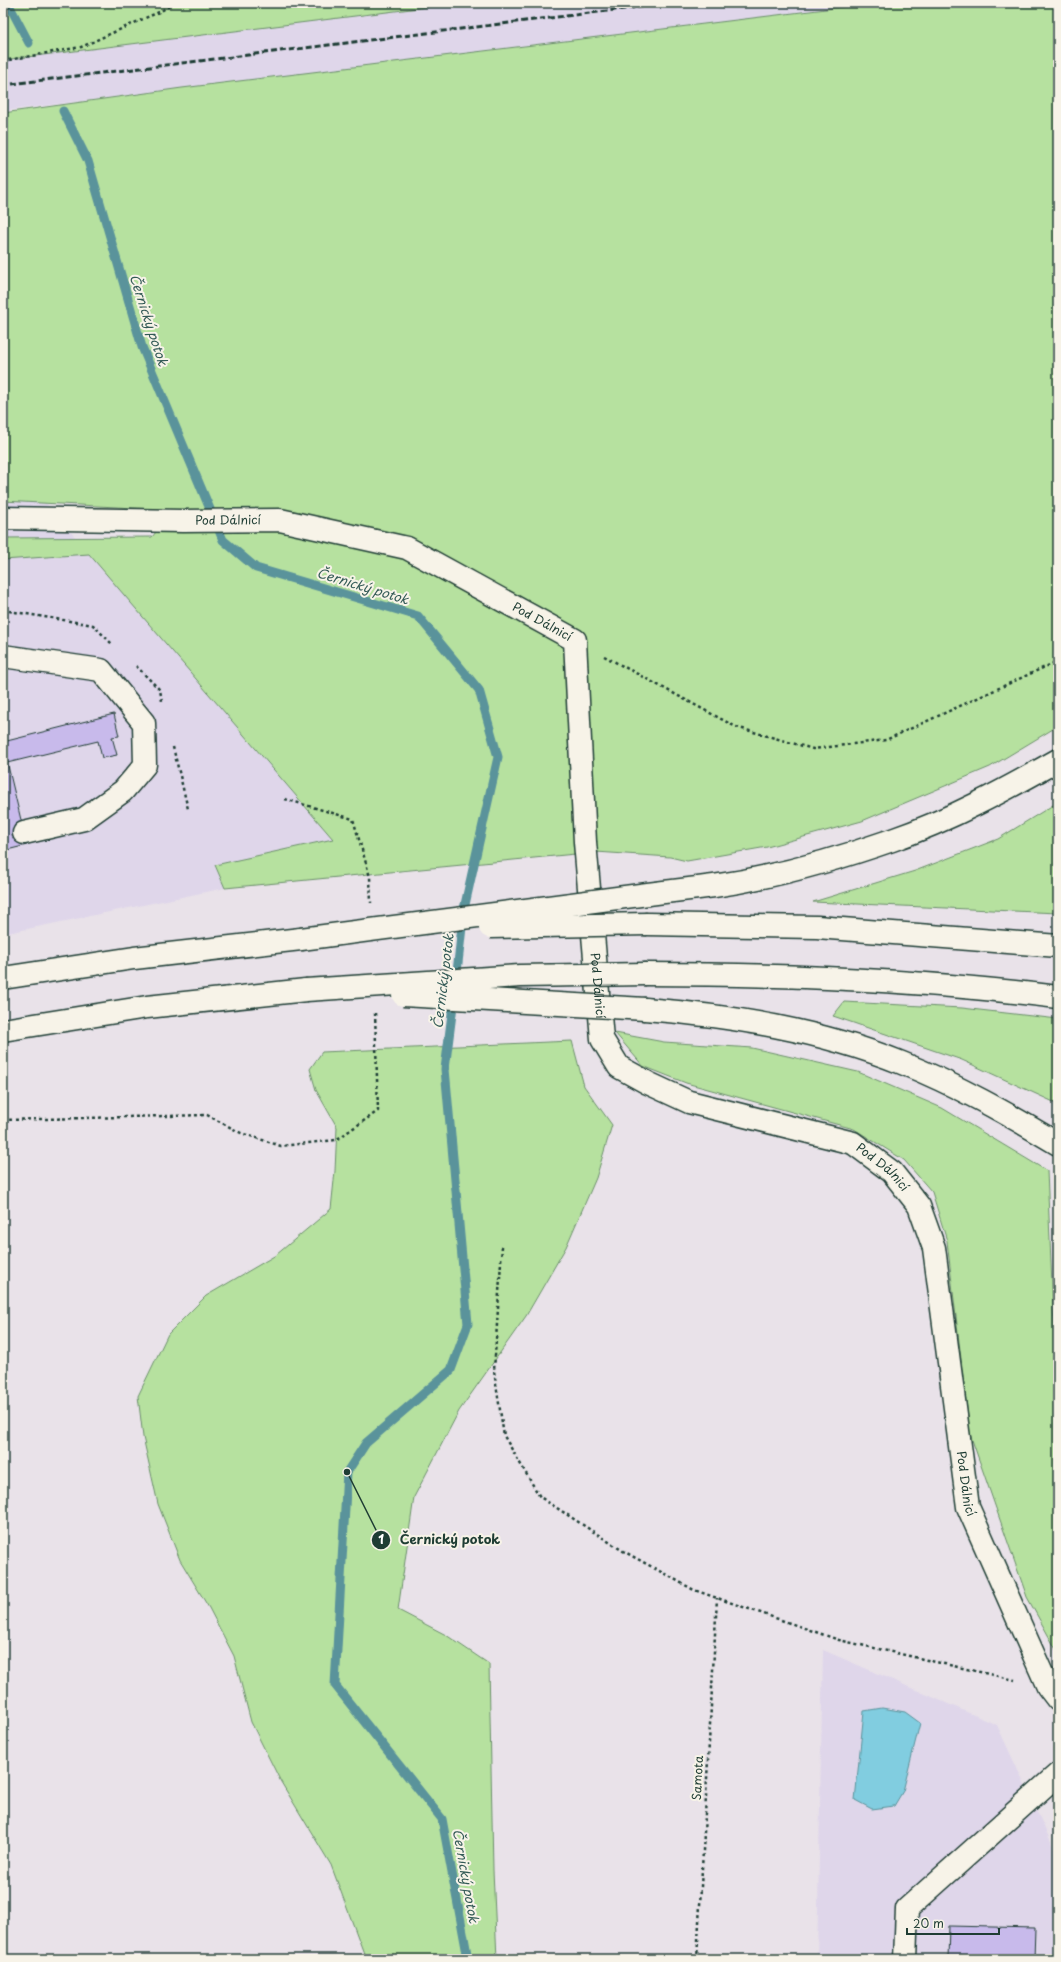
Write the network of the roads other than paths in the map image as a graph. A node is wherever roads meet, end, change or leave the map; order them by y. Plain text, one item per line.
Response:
1 (3, 518) edge
2 (3, 656) edge
3 (1058, 760) edge
4 (24, 833) dead end
5 (301, 939) junction
6 (1058, 946) edge
7 (3, 978) edge
8 (306, 990) junction
9 (1058, 997) edge
10 (3, 1030) edge
11 (1058, 1144) edge
12 (1053, 1694) edge
13 (1058, 1774) edge
14 (905, 1959) edge

1 - 12 main road, Pod Dálnicí
2 - 4 main road
3 - 5 main road, bridge
5 - 6 main road, bridge
5 - 7 main road
8 - 9 main road, bridge
8 - 10 main road
8 - 11 main road, bridge
13 - 14 main road

